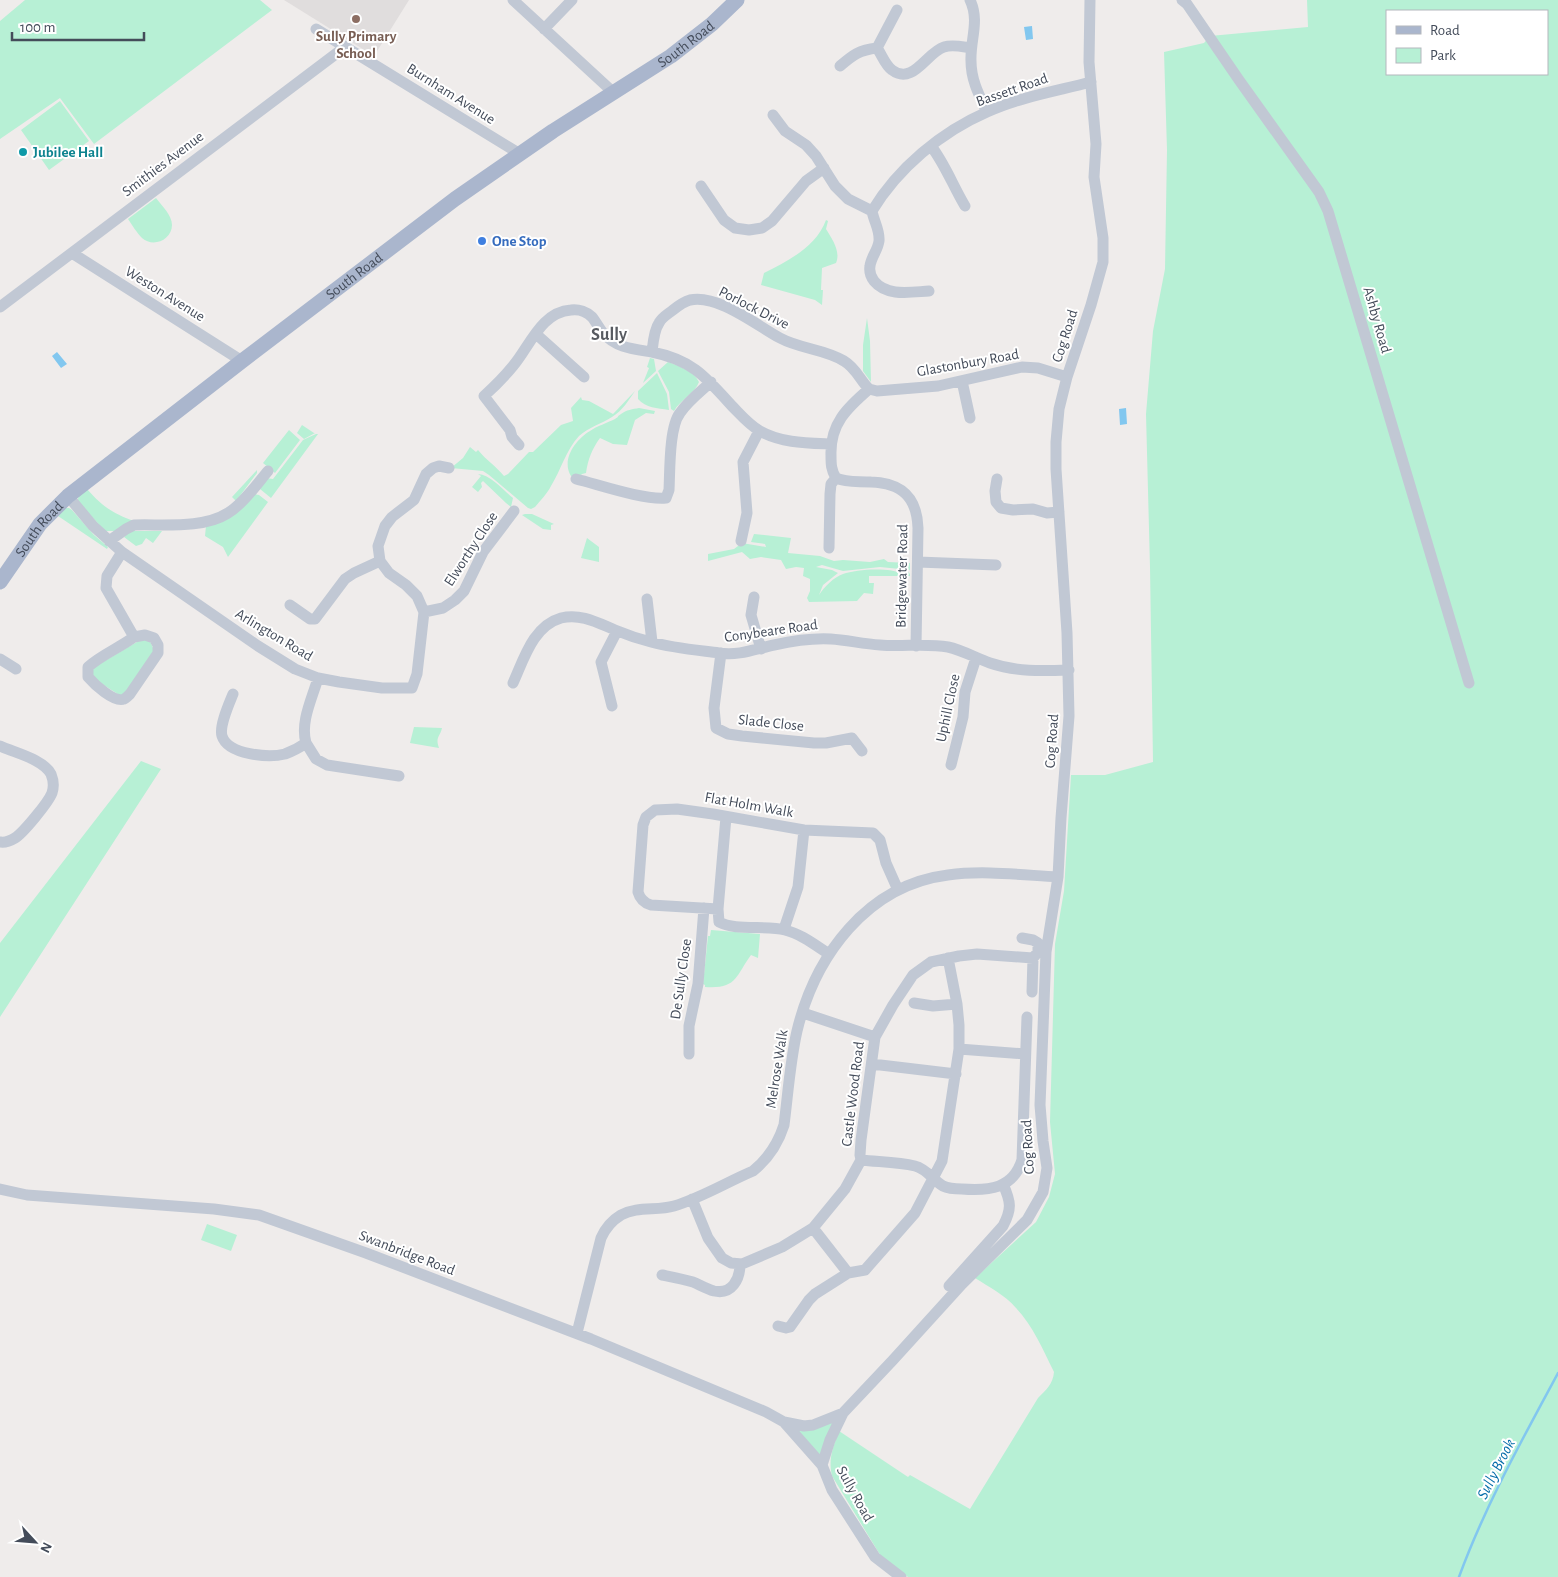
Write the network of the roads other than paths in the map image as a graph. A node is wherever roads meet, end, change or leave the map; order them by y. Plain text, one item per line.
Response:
1 (513, 0) edge
2 (572, 0) edge
3 (737, 0) edge
4 (970, 0) edge
5 (1090, 0) edge
6 (1182, 0) edge
7 (897, 10) dead end
8 (316, 29) dead end
9 (544, 29) junction
10 (345, 46) junction
11 (877, 48) junction
12 (971, 48) junction
13 (840, 66) dead end
14 (1091, 82) junction
15 (614, 93) junction
16 (987, 112) junction
17 (773, 114) dead end
18 (931, 146) junction
19 (520, 154) junction
20 (824, 168) junction
21 (701, 186) dead end
22 (965, 206) dead end
23 (872, 211) junction
24 (72, 253) junction
25 (929, 291) dead end
26 (0, 307) edge
27 (536, 334) junction
28 (652, 352) junction
29 (242, 361) junction
30 (584, 377) dead end
31 (1067, 377) junction
32 (962, 381) junction
33 (711, 382) junction
34 (869, 389) junction
35 (970, 418) dead end
36 (759, 431) junction
37 (831, 444) junction
38 (519, 445) dead end
39 (449, 468) dead end
40 (268, 471) dead end
41 (836, 478) junction
42 (576, 479) dead end
43 (997, 479) dead end
44 (68, 496) junction
45 (514, 511) dead end
46 (1059, 512) junction
47 (109, 541) junction
48 (740, 541) dead end
49 (829, 548) dead end
50 (122, 552) junction
51 (380, 561) junction
52 (918, 562) junction
53 (996, 565) dead end
54 (0, 582) edge
55 (754, 597) dead end
56 (647, 599) dead end
57 (290, 604) dead end
58 (424, 612) junction
59 (617, 631) junction
60 (134, 637) junction
61 (652, 642) junction
62 (916, 646) junction
63 (761, 649) junction
64 (720, 653) junction
65 (976, 658) junction
66 (0, 659) edge
67 (16, 669) dead end
68 (1069, 670) junction
69 (318, 678) junction
70 (513, 683) dead end
71 (1469, 683) dead end
72 (232, 694) dead end
73 (612, 706) dead end
74 (306, 743) junction
75 (0, 746) edge
76 (862, 751) dead end
77 (951, 765) dead end
78 (399, 776) dead end
79 (726, 817) junction
80 (804, 830) junction
81 (0, 842) edge
82 (1058, 877) junction
83 (898, 890) junction
84 (704, 908) junction
85 (718, 909) junction
86 (784, 930) junction
87 (1022, 938) dead end
88 (829, 954) junction
89 (948, 958) junction
90 (1033, 958) junction
91 (1032, 992) dead end
92 (914, 1003) dead end
93 (957, 1004) junction
94 (803, 1013) junction
95 (1027, 1017) dead end
96 (875, 1037) junction
97 (959, 1049) junction
98 (689, 1054) dead end
99 (1025, 1054) junction
100 (872, 1064) junction
101 (956, 1074) junction
102 (861, 1160) junction
103 (933, 1177) junction
104 (1003, 1184) junction
105 (0, 1189) edge
106 (692, 1199) junction
107 (813, 1228) junction
108 (740, 1264) junction
109 (848, 1273) junction
110 (662, 1275) dead end
111 (929, 1309) dead end
112 (778, 1326) dead end
113 (577, 1333) junction
114 (843, 1412) junction
115 (784, 1422) junction
116 (822, 1465) junction
117 (901, 1577) edge

1 - 9 street
2 - 9 street
3 - 15 main road, South Road
4 - 12 street
5 - 14 street, Cog Road
6 - 71 street, Ashby Road
7 - 11 street
8 - 10 street, Burnham Avenue
9 - 15 street
10 - 19 street, Burnham Avenue
10 - 24 street, Smithies Avenue
11 - 12 street
11 - 13 street
12 - 16 street
14 - 16 street, Bassett Road
14 - 31 street, Cog Road
15 - 19 main road, South Road
16 - 18 street, Bassett Road
17 - 20 street
18 - 22 street
18 - 23 street, Bassett Road
19 - 29 main road, South Road
20 - 21 street
20 - 23 street
23 - 25 street
24 - 26 street, Smithies Avenue
24 - 29 street, Weston Avenue
27 - 28 street
27 - 30 street
27 - 38 street
28 - 33 street
28 - 34 street, Porlock Drive
29 - 44 main road, South Road
31 - 32 street, Glastonbury Road
31 - 46 street, Cog Road
32 - 34 street, Glastonbury Road
32 - 35 street
33 - 36 street
33 - 42 street
34 - 37 street
36 - 37 street
36 - 48 street
37 - 41 street
39 - 51 street
40 - 47 street
41 - 49 street
41 - 52 street, Bridgewater Road
43 - 46 street
44 - 47 street, Arlington Road
44 - 54 main road, South Road
45 - 58 street, Elworthy Close
46 - 68 street, Cog Road
47 - 50 street, Arlington Road
50 - 60 street
50 - 69 street, Arlington Road
51 - 57 street
51 - 58 street
52 - 53 street
52 - 62 street, Bridgewater Road
55 - 63 street
56 - 61 street
58 - 69 street, Arlington Road
59 - 61 street, Conybeare Road
59 - 70 street, Conybeare Road
59 - 73 street
60 - 60 street
61 - 64 street, Conybeare Road
62 - 63 street, Conybeare Road
62 - 65 street, Conybeare Road
63 - 64 street, Conybeare Road
64 - 76 street, Slade Close
65 - 68 street, Conybeare Road
65 - 77 street, Uphill Close
66 - 67 street
68 - 82 street, Cog Road
69 - 74 street
72 - 74 street
74 - 78 street
75 - 81 street
79 - 80 street, Flat Holm Walk
79 - 84 street, Flat Holm Walk
79 - 85 street
80 - 83 street, Flat Holm Walk
80 - 86 street
82 - 83 street, Melrose Walk
82 - 114 street, Cog Road
83 - 88 street, Melrose Walk
84 - 85 street
84 - 98 street, De Sully Close
85 - 86 street
86 - 88 street
87 - 90 street
88 - 94 street, Melrose Walk
89 - 90 street, Castle Wood Road
89 - 93 street
89 - 96 street, Castle Wood Road
90 - 91 street
92 - 93 street
93 - 97 street
94 - 96 street
94 - 106 street, Melrose Walk
95 - 99 street
96 - 100 street, Castle Wood Road
97 - 99 street
97 - 101 street
99 - 104 street
100 - 101 street
100 - 102 street, Castle Wood Road
101 - 103 street
102 - 103 street
102 - 107 street, Castle Wood Road
103 - 104 street
103 - 109 street
104 - 111 street
105 - 113 street, Swanbridge Road
106 - 108 street
106 - 113 street, Melrose Walk
107 - 108 street, Castle Wood Road
107 - 109 street
108 - 110 street
109 - 112 street
113 - 115 street, Swanbridge Road
114 - 115 street, Cog Road
114 - 116 street, Cog Road
115 - 116 street, Sully Road
116 - 117 street, Sully Road

